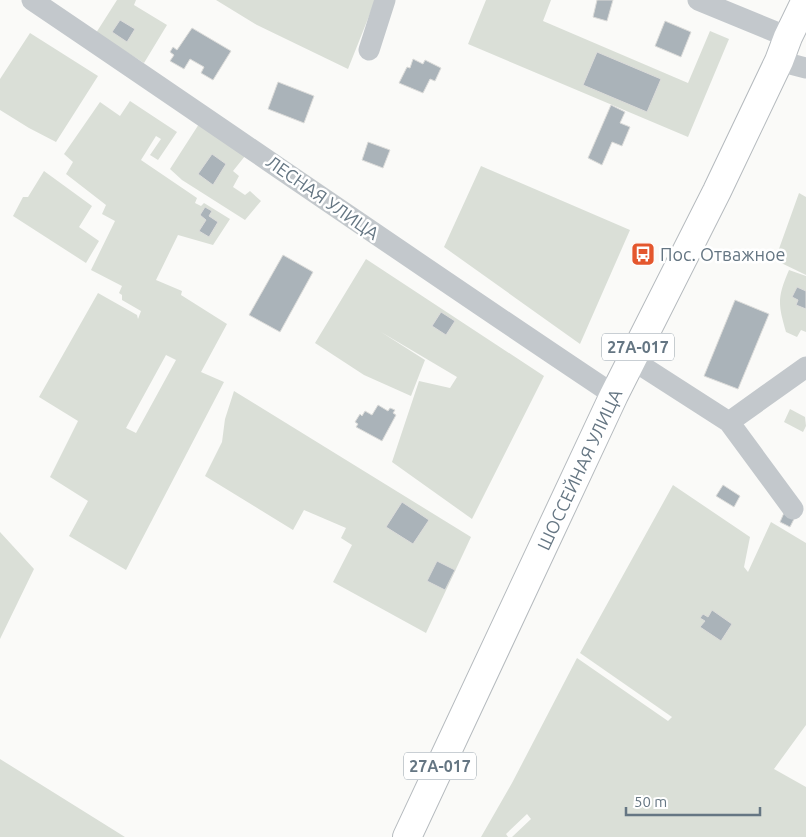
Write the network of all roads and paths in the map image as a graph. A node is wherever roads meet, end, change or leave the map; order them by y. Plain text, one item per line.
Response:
1 (32, 0) edge
2 (385, 0) edge
3 (698, 0) edge
4 (806, 0) edge
5 (784, 49) junction
6 (369, 50) dead end
7 (806, 68) edge
8 (631, 359) junction
9 (806, 367) edge
10 (614, 395) junction
11 (729, 422) junction
12 (793, 509) dead end
13 (407, 837) edge

1 - 10 street, ЛЕСНАЯ УЛИЦА
2 - 6 street
3 - 5 street
4 - 5 main road, ШОССЕЙНАЯ УЛИЦА / 27А-017
5 - 7 street
5 - 8 main road, ШОССЕЙНАЯ УЛИЦА / 27А-017
8 - 10 main road, ШОССЕЙНАЯ УЛИЦА / 27А-017
8 - 11 street
9 - 11 street
10 - 13 main road, ШОССЕЙНАЯ УЛИЦА / 27А-017
11 - 12 street

